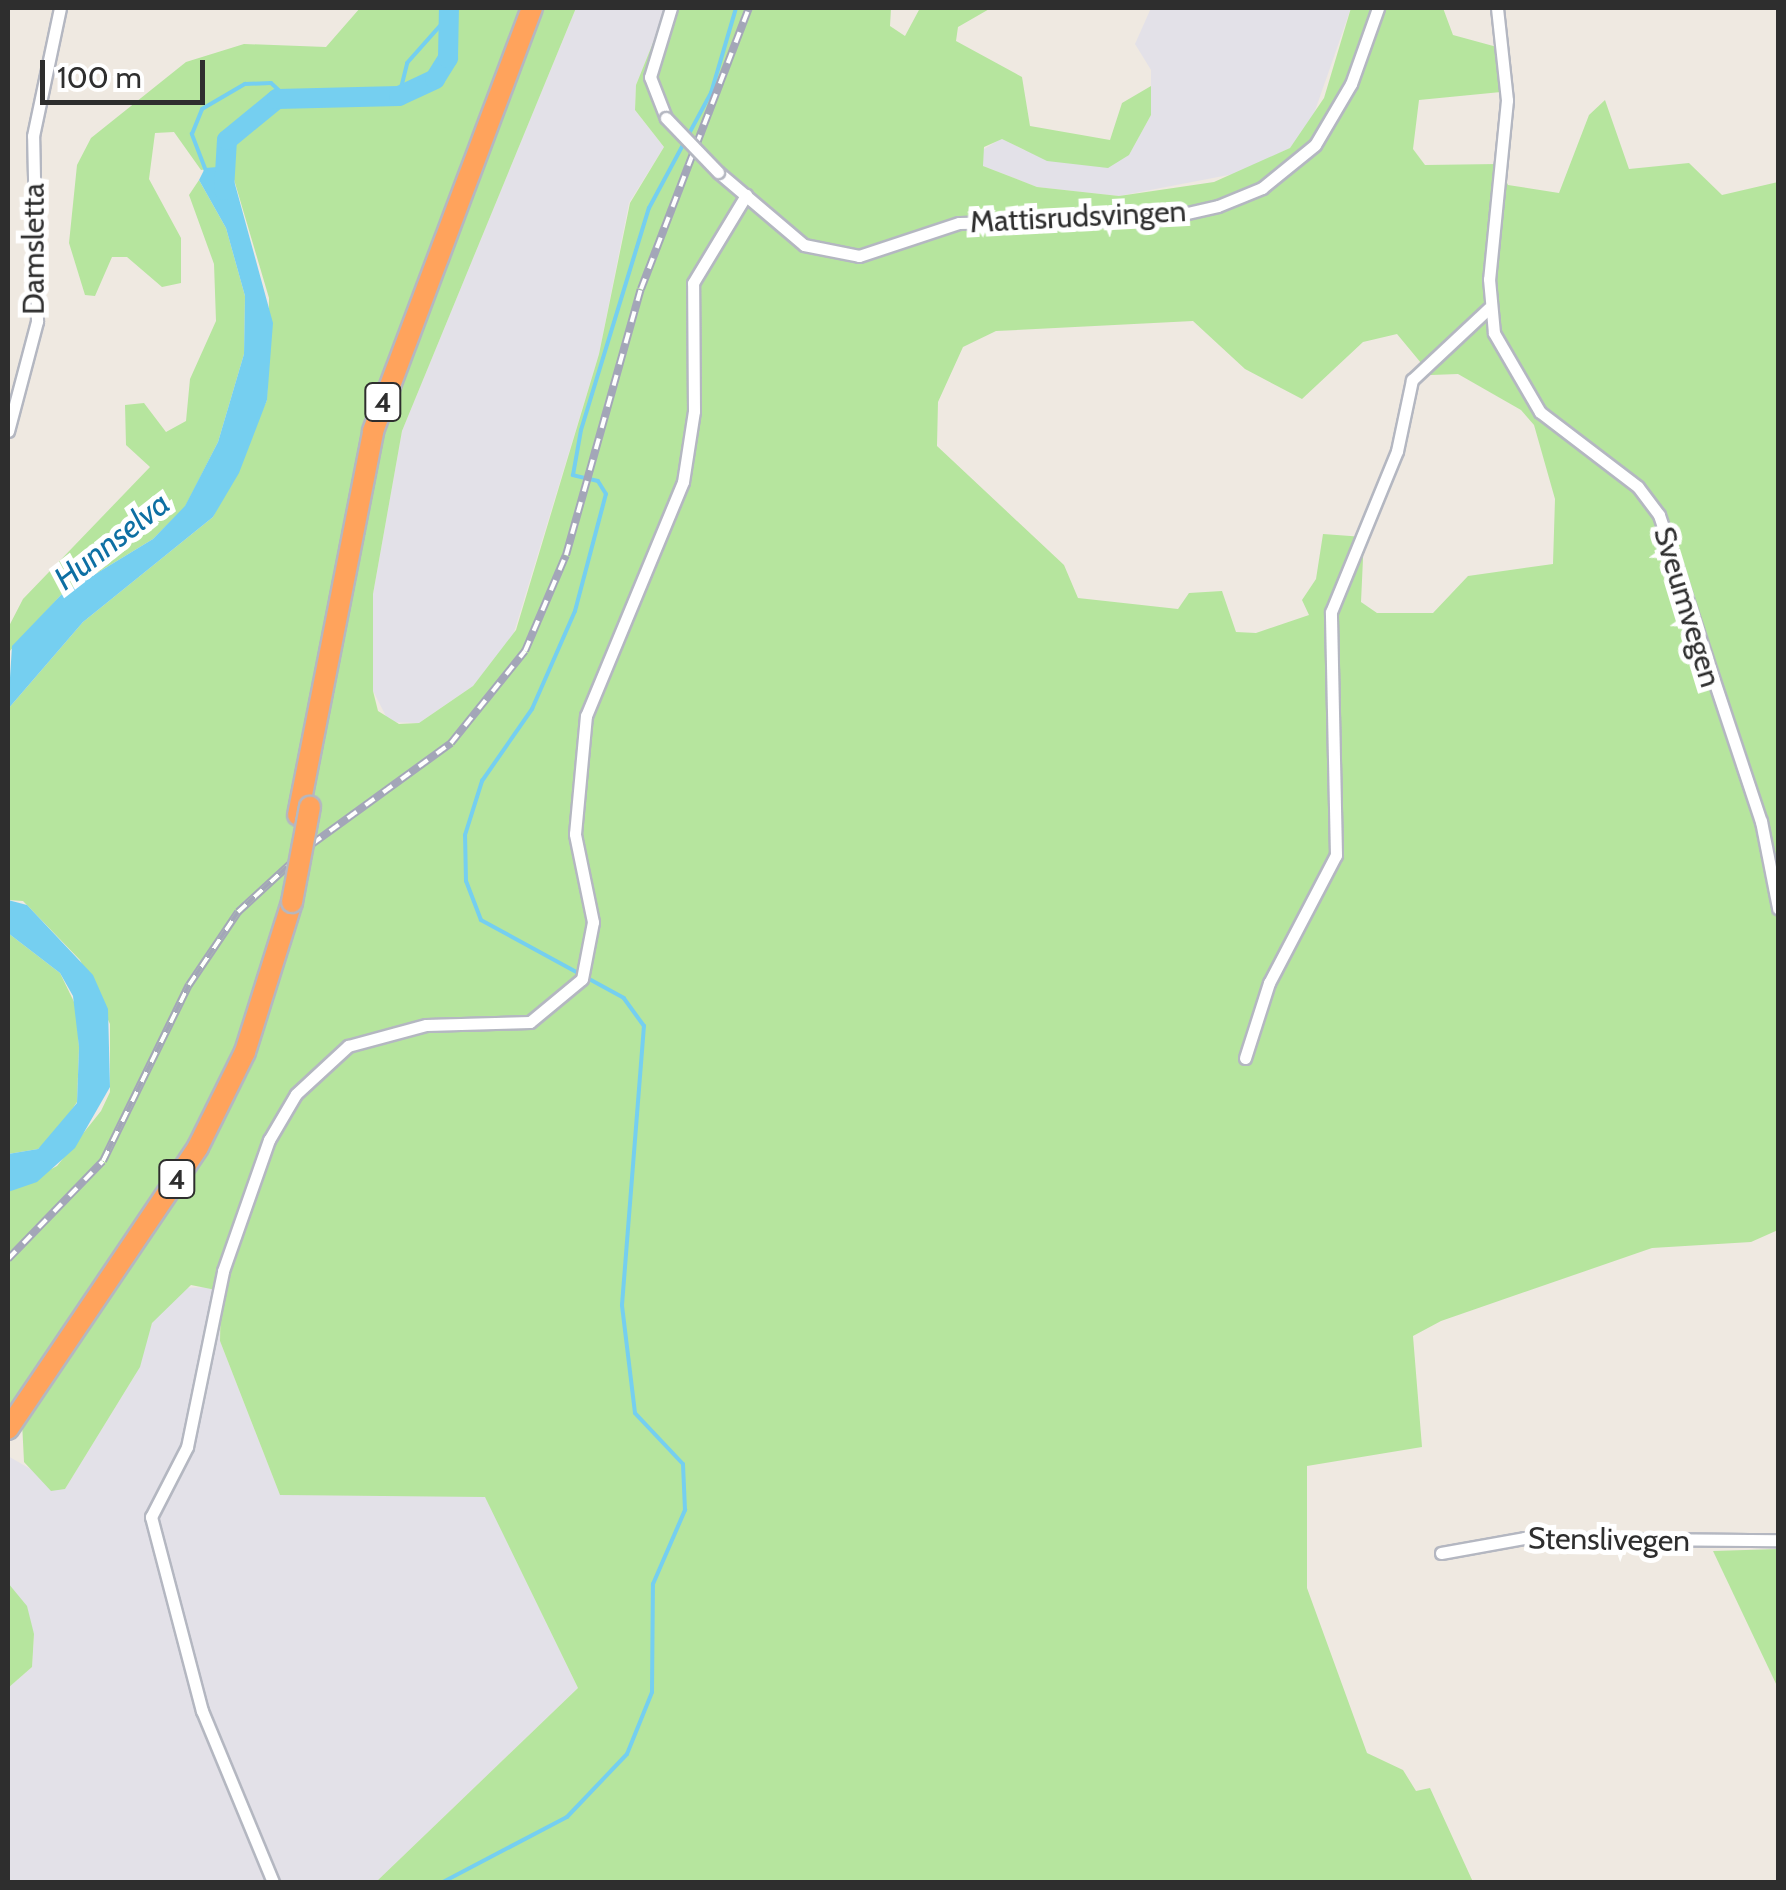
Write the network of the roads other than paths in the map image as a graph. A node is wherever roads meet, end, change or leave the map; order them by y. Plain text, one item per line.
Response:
1 (60, 8) edge
2 (532, 8) edge
3 (544, 8) edge
4 (671, 8) edge
5 (1378, 8) edge
6 (1497, 8) edge
7 (746, 195) junction
8 (1489, 308) junction
9 (8, 431) edge
10 (304, 811) junction
11 (286, 905) junction
12 (1778, 908) edge
13 (1245, 1058) dead end
14 (8, 1407) edge
15 (8, 1429) edge
16 (1778, 1540) edge
17 (1441, 1553) dead end
18 (273, 1882) edge

1 - 9 street, Damsletta
2 - 10 highway, 4
3 - 10 highway, 4
4 - 7 street, Mattisrudsvingen, bridge
5 - 7 street, Mattisrudsvingen
6 - 8 street, Sveumvegen
7 - 18 street
8 - 12 street, Sveumvegen
8 - 13 street
10 - 11 highway, 4
11 - 14 highway, 4
11 - 15 highway, 4
16 - 17 street, Stenslivegen

